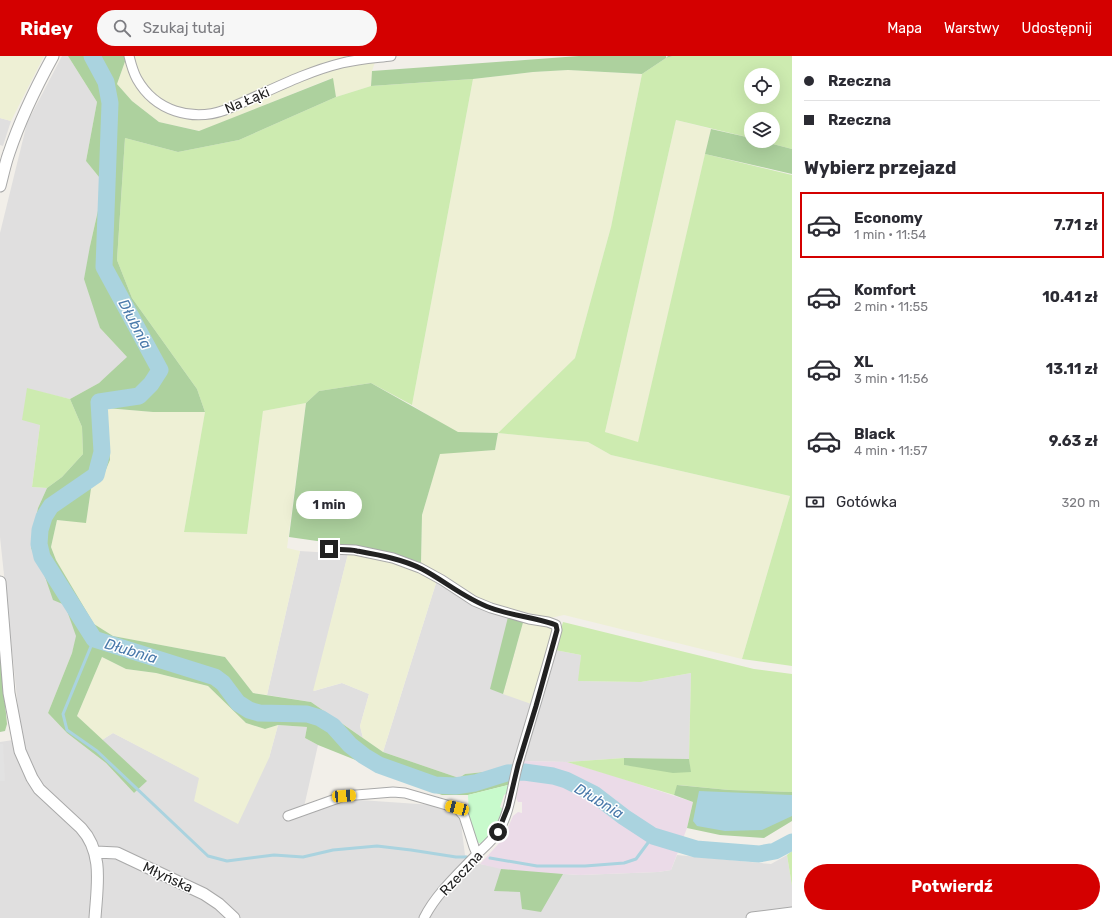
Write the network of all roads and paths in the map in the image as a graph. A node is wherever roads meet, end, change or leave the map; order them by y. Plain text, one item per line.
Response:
1 (53, 56) edge
2 (129, 56) edge
3 (391, 56) edge
4 (0, 186) edge
5 (329, 549) dead end
6 (0, 582) edge
7 (288, 816) dead end
8 (96, 852) junction
9 (477, 854) junction
10 (792, 913) edge
11 (96, 918) edge
12 (234, 918) edge
13 (424, 918) edge
14 (752, 918) edge

1 - 4 street
2 - 3 street, Na Łąki
5 - 9 street, Rzeczna
6 - 8 street
7 - 9 street
8 - 11 street
8 - 12 street, Młyńska
9 - 13 street, Rzeczna
10 - 14 street

